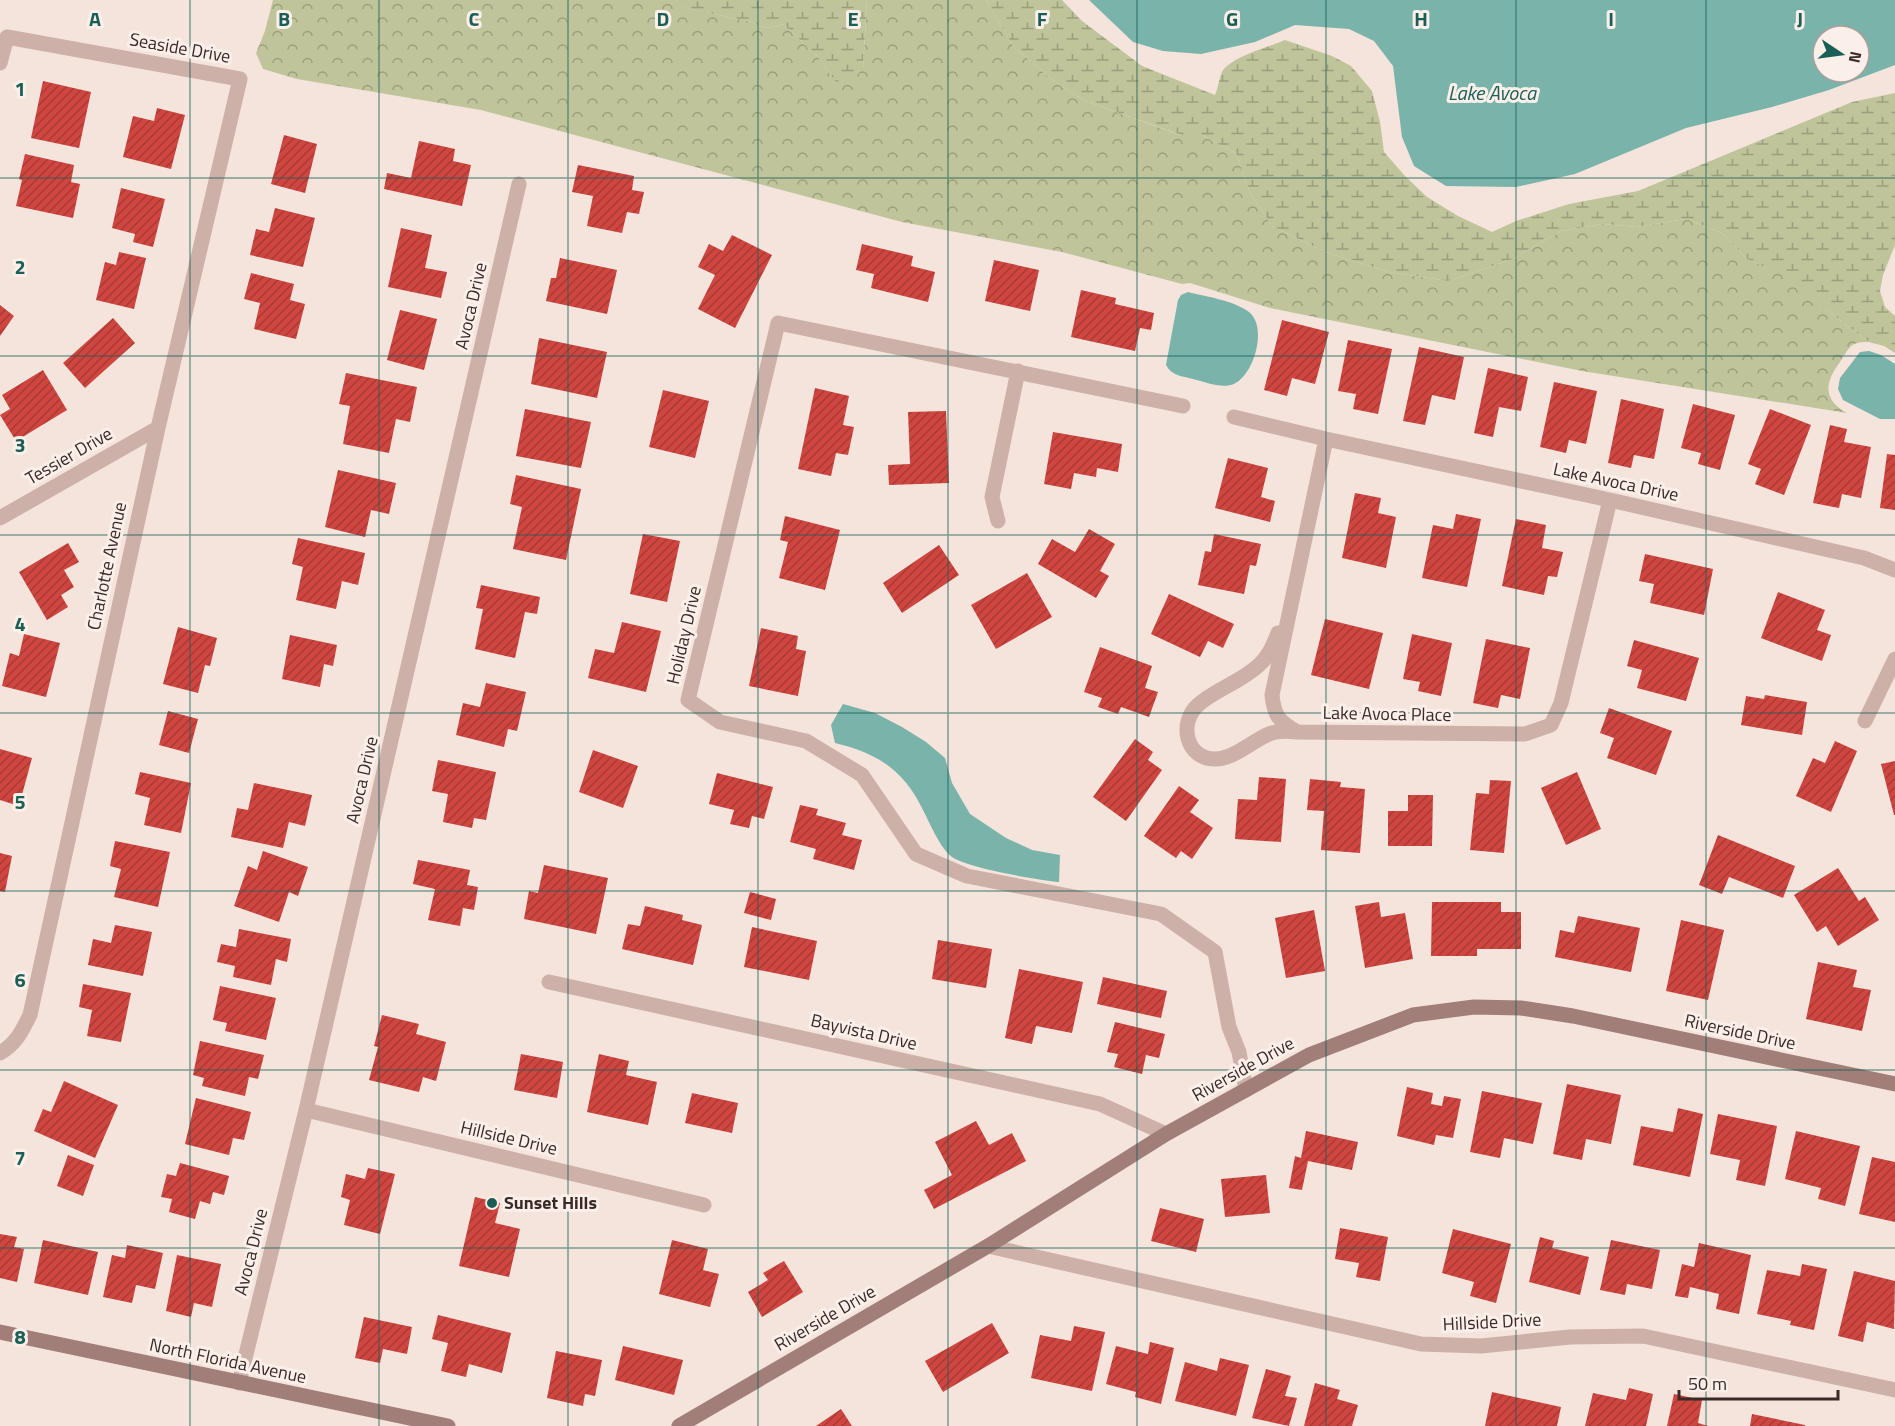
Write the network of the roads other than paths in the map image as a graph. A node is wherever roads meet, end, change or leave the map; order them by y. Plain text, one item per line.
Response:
1 (0, 63) edge
2 (240, 79) joint
3 (519, 183) dead end
4 (1018, 371) junction
5 (1183, 406) dead end
6 (1234, 417) dead end
7 (158, 428) junction
8 (1326, 439) junction
9 (1610, 500) junction
10 (0, 518) edge
11 (998, 521) dead end
12 (1895, 570) edge
13 (1289, 608) junction
14 (1895, 659) edge
15 (1865, 721) dead end
16 (1297, 732) junction
17 (549, 982) dead end
18 (0, 1053) edge
19 (1895, 1084) edge
20 (1246, 1090) junction
21 (306, 1110) junction
22 (1166, 1134) junction
23 (704, 1205) dead end
24 (988, 1246) junction
25 (0, 1332) edge
26 (239, 1383) junction
27 (1895, 1390) edge
28 (448, 1426) edge
29 (679, 1426) edge

1 - 2 street, Seaside Drive
2 - 7 street, Charlotte Avenue
3 - 21 street, Avoca Drive
4 - 5 street, Holiday Drive
4 - 11 street
4 - 20 street, Holiday Drive
6 - 8 street
7 - 10 street, Tessier Drive
7 - 18 street, Charlotte Avenue
8 - 9 street, Lake Avoca Drive
8 - 13 street, Lake Avoca Place
9 - 12 street, Lake Avoca Drive
9 - 16 street, Lake Avoca Place
13 - 16 street, Lake Avoca Place
13 - 16 street
14 - 15 street
17 - 22 street, Bayvista Drive
19 - 20 street, Riverside Drive
20 - 22 street, Riverside Drive
21 - 23 street, Hillside Drive
21 - 26 street, Avoca Drive
22 - 24 street, Riverside Drive
24 - 27 street, Hillside Drive
24 - 29 street, Riverside Drive
25 - 26 street, North Florida Avenue
26 - 28 street, North Florida Avenue

